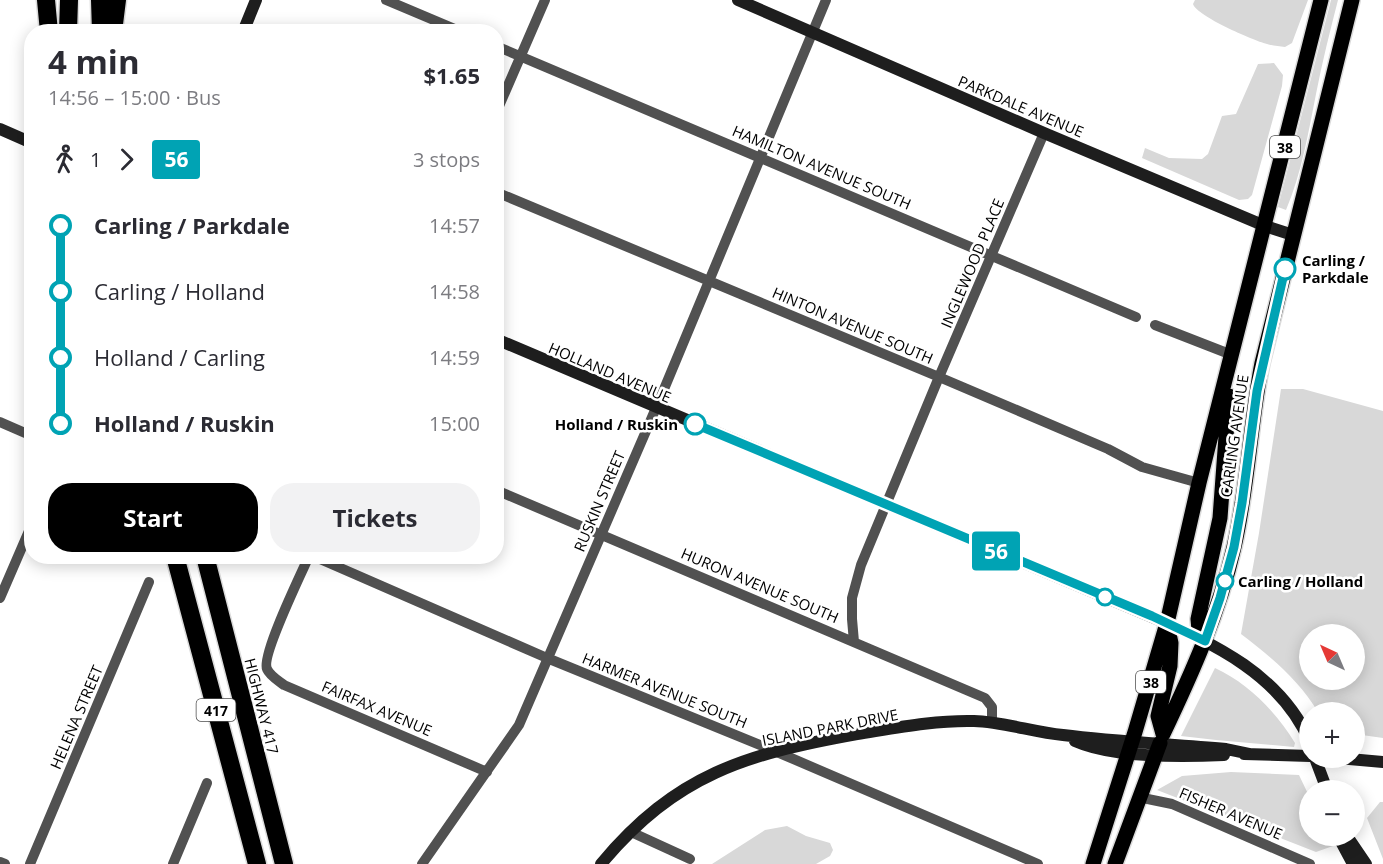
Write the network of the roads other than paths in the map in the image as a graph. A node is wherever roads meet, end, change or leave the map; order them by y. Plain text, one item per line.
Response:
1 (46, 0) edge
2 (69, 0) edge
3 (100, 0) edge
4 (117, 0) edge
5 (256, 0) edge
6 (387, 0) edge
7 (545, 0) edge
8 (738, 0) edge
9 (826, 0) edge
10 (1321, 0) edge
11 (1352, 0) edge
12 (48, 24) edge
13 (68, 24) edge
14 (101, 24) edge
15 (114, 24) edge
16 (246, 24) edge
17 (443, 24) edge
18 (813, 32) junction
19 (504, 49) edge
20 (520, 56) junction
21 (504, 95) edge
22 (0, 129) edge
23 (1044, 133) junction
24 (24, 140) edge
25 (759, 157) junction
26 (504, 195) edge
27 (1265, 226) junction
28 (1293, 235) junction
29 (992, 255) junction
30 (708, 279) junction
31 (1136, 317) dead end
32 (1155, 325) dead end
33 (504, 342) edge
34 (1232, 355) junction
35 (939, 377) junction
36 (656, 407) junction
37 (0, 422) edge
38 (24, 432) edge
39 (1198, 483) junction
40 (504, 493) edge
41 (886, 505) junction
42 (602, 534) junction
43 (24, 542) edge
44 (177, 564) edge
45 (207, 564) edge
46 (307, 564) edge
47 (330, 564) edge
48 (149, 582) dead end
49 (0, 598) edge
50 (1167, 623) junction
51 (1205, 641) junction
52 (854, 642) junction
53 (548, 658) junction
54 (1298, 720) edge
55 (992, 723) junction
56 (1159, 744) junction
57 (1130, 748) junction
58 (777, 752) junction
59 (1299, 756) edge
60 (1365, 759) edge
61 (1383, 762) edge
62 (487, 772) junction
63 (207, 783) dead end
64 (1138, 797) junction
65 (631, 832) junction
66 (1343, 846) edge
67 (1354, 846) edge
68 (690, 859) dead end
69 (0, 862) edge
70 (5, 864) edge
71 (30, 864) edge
72 (173, 864) edge
73 (257, 864) edge
74 (284, 864) edge
75 (422, 864) edge
76 (602, 864) edge
77 (1038, 864) edge
78 (1093, 864) edge
79 (1115, 864) edge
80 (1310, 864) edge
81 (1353, 864) edge
82 (1366, 864) edge

1 - 12 highway
2 - 13 highway
3 - 14 highway
4 - 15 highway
5 - 16 main road
6 - 17 street
7 - 20 street
8 - 18 main road, PARKDALE AVENUE
9 - 18 street, RUSKIN STREET
10 - 27 main road, CARLING AVENUE / 38
11 - 28 main road, CARLING AVENUE / 38
18 - 23 main road, PARKDALE AVENUE
18 - 25 street, RUSKIN STREET
19 - 20 street, HAMILTON AVENUE SOUTH
20 - 21 street
20 - 25 street, HAMILTON AVENUE SOUTH
22 - 24 main road
23 - 27 main road, PARKDALE AVENUE
23 - 29 street, INGLEWOOD PLACE
25 - 29 street, HAMILTON AVENUE SOUTH
25 - 30 street, RUSKIN STREET
26 - 30 street, HINTON AVENUE SOUTH
27 - 28 main road, PARKDALE AVENUE
27 - 34 main road, CARLING AVENUE / 38
28 - 51 main road, CARLING AVENUE / 38
29 - 31 street, HAMILTON AVENUE SOUTH
29 - 35 street, INGLEWOOD PLACE
30 - 35 street, HINTON AVENUE SOUTH
30 - 36 street, RUSKIN STREET
32 - 34 street
33 - 36 main road, HOLLAND AVENUE
34 - 39 main road, CARLING AVENUE / 38
34 - 51 main road
35 - 39 street, HINTON AVENUE SOUTH
35 - 41 street, INGLEWOOD PLACE
36 - 41 main road, HOLLAND AVENUE
36 - 42 street, RUSKIN STREET
37 - 38 street
39 - 50 main road, CARLING AVENUE / 38
40 - 42 street, HURON AVENUE SOUTH
41 - 50 main road, HOLLAND AVENUE
41 - 52 street, INGLEWOOD PLACE
42 - 52 street, HURON AVENUE SOUTH
42 - 53 street, RUSKIN STREET
43 - 49 street
44 - 73 highway, 417
45 - 74 highway, HIGHWAY 417 / 417
46 - 62 street, FAIRFAX AVENUE
47 - 53 street, HARMER AVENUE SOUTH
48 - 71 street, HELENA STREET
50 - 51 main road, HOLLAND AVENUE
50 - 56 main road
50 - 57 main road, CARLING AVENUE / 38
51 - 54 main road, HOLLAND AVENUE
51 - 56 main road, CARLING AVENUE / 38
52 - 55 street, HURON AVENUE SOUTH
53 - 58 street, HARMER AVENUE SOUTH
53 - 62 street, RUSKIN STREET
55 - 57 main road, ISLAND PARK DRIVE
55 - 58 main road, ISLAND PARK DRIVE
56 - 57 main road, ISLAND PARK DRIVE
56 - 59 main road, ISLAND PARK DRIVE
56 - 64 main road, CARLING AVENUE / 38
57 - 78 main road, CARLING AVENUE / 38
58 - 65 main road, ISLAND PARK DRIVE
58 - 77 street, HARMER AVENUE SOUTH
60 - 61 main road
62 - 75 street, RUSKIN STREET
63 - 72 street
64 - 79 main road, CARLING AVENUE / 38
64 - 80 street, FISHER AVENUE
65 - 68 street
65 - 76 main road, ISLAND PARK DRIVE
66 - 81 main road
67 - 82 main road
69 - 70 street

